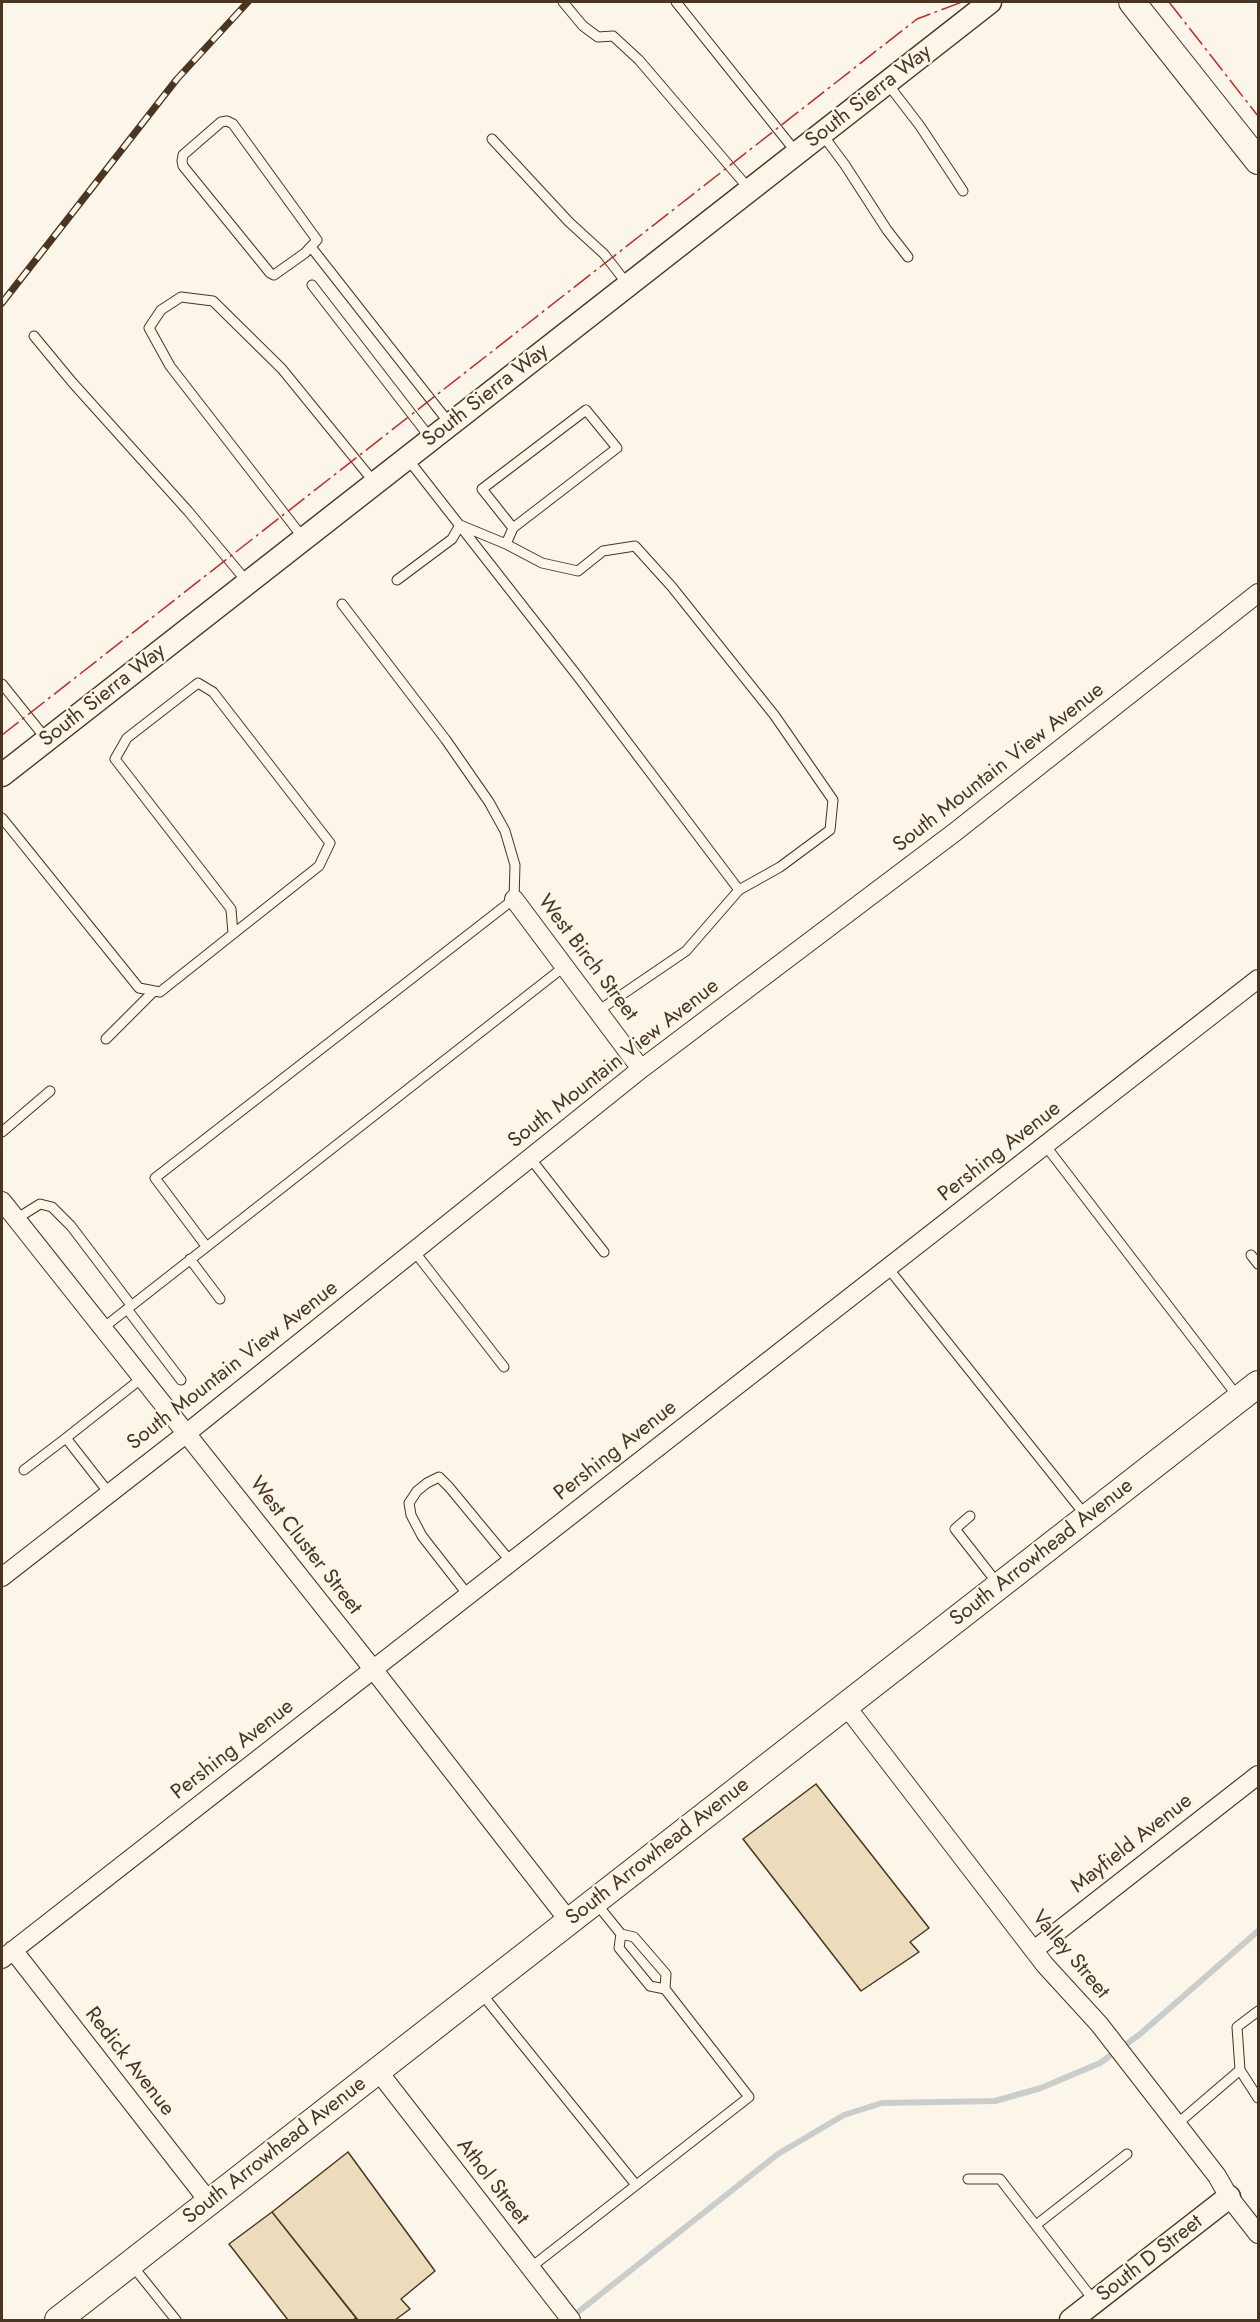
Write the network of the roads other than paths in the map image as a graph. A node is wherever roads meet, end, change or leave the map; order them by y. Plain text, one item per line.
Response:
1 (563, 2) edge
2 (676, 2) edge
3 (990, 2) edge
4 (1132, 2) edge
5 (887, 83) junction
6 (822, 134) junction
7 (492, 139) dead end
8 (797, 153) junction
9 (1258, 162) edge
10 (750, 190) junction
11 (963, 191) dead end
12 (311, 248) junction
13 (908, 258) dead end
14 (312, 285) dead end
15 (628, 285) junction
16 (34, 336) dead end
17 (450, 424) junction
18 (431, 439) junction
19 (407, 458) junction
20 (375, 483) junction
21 (460, 525) junction
22 (513, 528) junction
23 (304, 538) junction
24 (506, 544) junction
25 (397, 580) dead end
26 (248, 583) junction
27 (1258, 593) edge
28 (342, 604) dead end
29 (2, 684) edge
30 (47, 740) junction
31 (2, 776) edge
32 (2, 818) edge
33 (740, 890) junction
34 (514, 898) junction
35 (233, 934) junction
36 (565, 966) junction
37 (1258, 979) edge
38 (154, 991) junction
39 (598, 1011) junction
40 (106, 1039) dead end
41 (641, 1069) junction
42 (50, 1091) dead end
43 (2, 1132) edge
44 (1045, 1145) junction
45 (530, 1158) junction
46 (2, 1201) edge
47 (16, 1219) junction
48 (206, 1246) junction
49 (414, 1251) junction
50 (604, 1252) dead end
51 (1251, 1255) dead end
52 (190, 1258) junction
53 (1258, 1264) edge
54 (888, 1268) junction
55 (220, 1299) dead end
56 (128, 1307) junction
57 (103, 1328) junction
58 (504, 1367) dead end
59 (142, 1378) junction
60 (181, 1380) dead end
61 (1249, 1392) edge
62 (187, 1433) junction
63 (66, 1438) junction
64 (24, 1470) dead end
65 (109, 1493) junction
66 (970, 1516) dead end
67 (1088, 1517) junction
68 (511, 1562) junction
69 (2, 1577) edge
70 (1000, 1586) junction
71 (468, 1595) junction
72 (374, 1669) junction
73 (846, 1706) junction
74 (1258, 1775) edge
75 (594, 1901) junction
76 (569, 1921) junction
77 (621, 1935) junction
78 (1034, 1950) junction
79 (7, 1954) edge
80 (665, 1989) junction
81 (480, 1992) junction
82 (1258, 2011) edge
83 (1240, 2070) junction
84 (378, 2071) junction
85 (1258, 2098) edge
86 (1177, 2124) junction
87 (1127, 2154) dead end
88 (968, 2180) dead end
89 (636, 2185) junction
90 (1229, 2197) junction
91 (210, 2203) junction
92 (1036, 2225) junction
93 (1258, 2234) edge
94 (130, 2264) junction
95 (530, 2268) junction
96 (1095, 2302) junction
97 (567, 2316) edge
98 (58, 2320) edge
99 (176, 2320) edge
100 (1072, 2320) edge

1 - 10 lane
2 - 8 lane
3 - 5 street, South Sierra Way
4 - 9 main road
5 - 6 street, South Sierra Way
5 - 11 lane
6 - 8 street, South Sierra Way
6 - 13 lane
7 - 15 lane
8 - 10 street, South Sierra Way
10 - 15 street, South Sierra Way
12 - 12 lane
12 - 17 lane
14 - 18 lane
15 - 17 street, South Sierra Way
16 - 26 lane
17 - 18 street, South Sierra Way
18 - 19 street, South Sierra Way
19 - 20 street, South Sierra Way
19 - 21 lane
20 - 23 street, South Sierra Way
20 - 23 lane
21 - 24 lane
21 - 25 lane
21 - 33 lane
22 - 22 lane
22 - 24 lane
23 - 26 street, South Sierra Way
24 - 33 lane
26 - 30 street, South Sierra Way
27 - 41 street, South Mountain View Avenue
28 - 34 lane, West Birch Street
29 - 30 lane
30 - 31 street, South Sierra Way
32 - 38 lane
33 - 39 lane
34 - 36 street, West Birch Street
34 - 48 lane
35 - 35 lane
35 - 38 lane
36 - 39 street, West Birch Street
36 - 48 lane
37 - 44 street, Pershing Avenue
38 - 40 lane
39 - 41 street, West Birch Street
41 - 45 street, South Mountain View Avenue
42 - 43 lane
44 - 54 street, Pershing Avenue
44 - 61 lane
45 - 49 street, South Mountain View Avenue
45 - 50 lane
46 - 47 street, West Cluster Street
47 - 56 lane
47 - 57 street, West Cluster Street
48 - 52 lane
49 - 58 lane
49 - 62 street, South Mountain View Avenue
51 - 53 lane
52 - 55 lane
52 - 56 lane
54 - 67 lane
54 - 68 street, Pershing Avenue
56 - 57 lane
56 - 60 lane
57 - 59 street, West Cluster Street
59 - 62 street, West Cluster Street
59 - 63 lane
61 - 67 main road, South Arrowhead Avenue
62 - 65 street, South Mountain View Avenue
62 - 72 street, West Cluster Street
63 - 64 lane
63 - 65 lane
65 - 69 street, South Mountain View Avenue
66 - 70 lane
67 - 70 main road, South Arrowhead Avenue
68 - 71 street, Pershing Avenue
68 - 71 lane
70 - 73 main road, South Arrowhead Avenue
71 - 72 street, Pershing Avenue
72 - 76 street, West Cluster Street
72 - 79 street, Pershing Avenue
73 - 75 main road, South Arrowhead Avenue
73 - 78 street, Valley Street
74 - 78 street, Mayfield Avenue
75 - 76 main road, South Arrowhead Avenue
75 - 77 lane
76 - 81 main road, South Arrowhead Avenue
77 - 80 lane
77 - 80 lane
78 - 86 street, Valley Street
79 - 91 street, Redick Avenue
80 - 89 lane
81 - 84 main road, South Arrowhead Avenue
81 - 89 lane
82 - 83 lane
83 - 85 lane
83 - 86 lane
84 - 91 main road, South Arrowhead Avenue
84 - 95 street, Athol Street
86 - 90 street, Valley Street
87 - 92 lane
88 - 92 lane
89 - 95 lane
90 - 93 street, Valley Street
90 - 96 street, South D Street
91 - 94 main road, South Arrowhead Avenue
92 - 96 lane
94 - 98 main road, South Arrowhead Avenue
94 - 99 lane
95 - 97 street, Athol Street
96 - 100 street, South D Street

